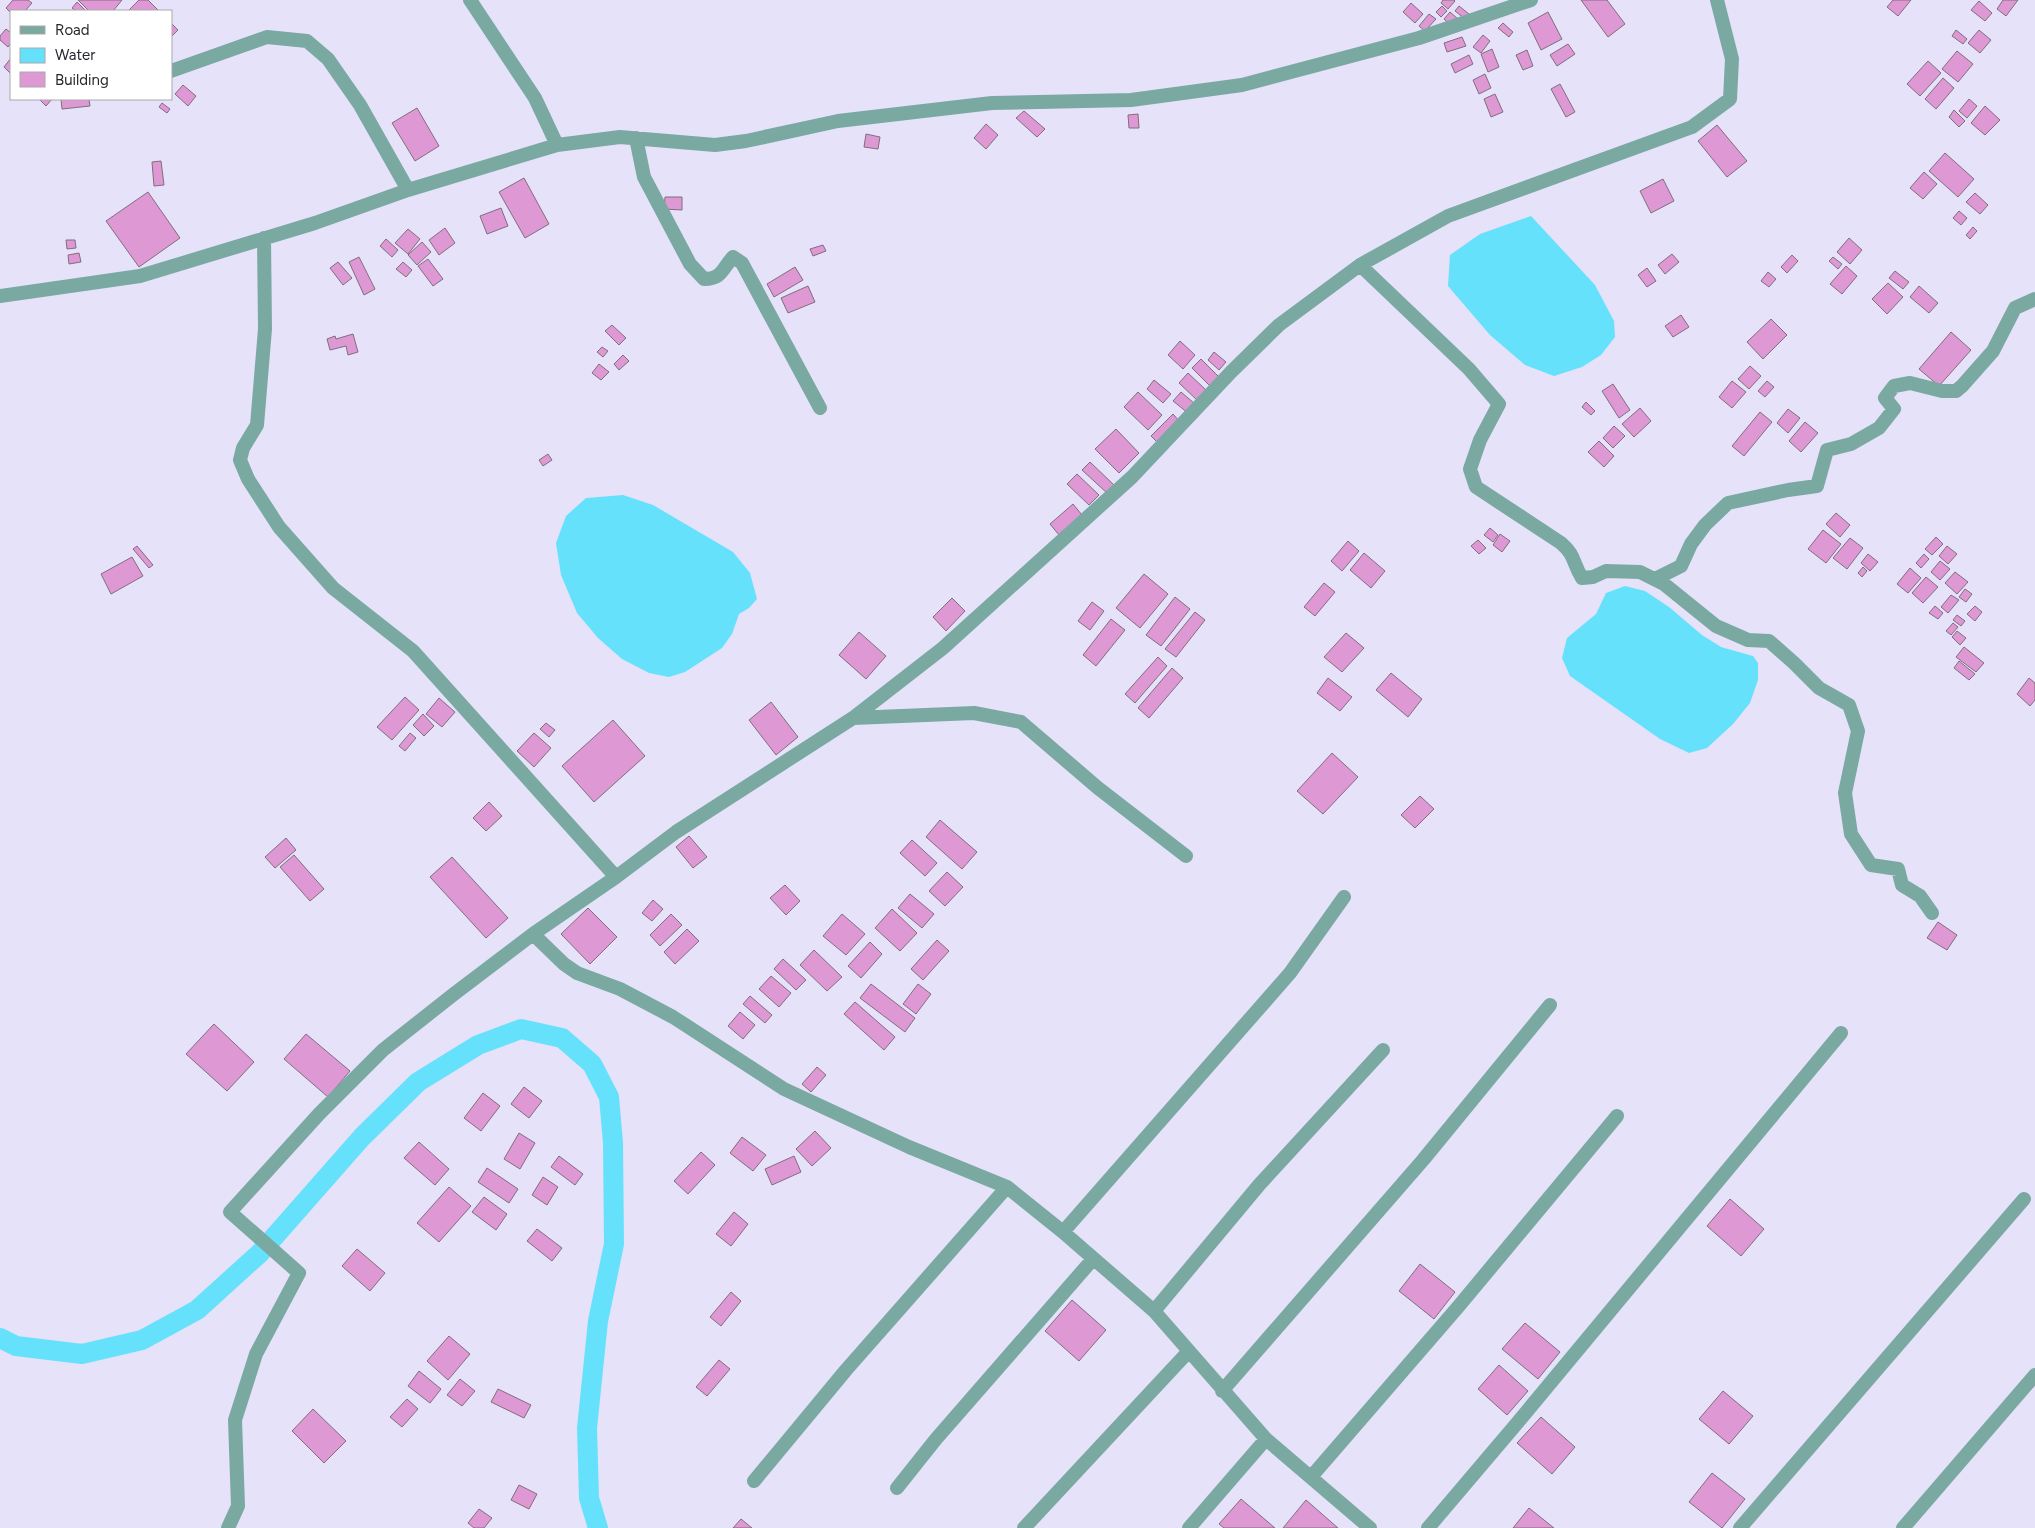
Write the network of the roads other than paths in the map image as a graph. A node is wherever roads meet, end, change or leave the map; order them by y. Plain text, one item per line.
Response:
1 (470, 0) edge
2 (1531, 0) edge
3 (1717, 0) edge
4 (172, 71) edge
5 (636, 138) junction
6 (557, 145) junction
7 (408, 190) junction
8 (264, 238) junction
9 (1360, 265) junction
10 (0, 296) edge
11 (2035, 299) edge
12 (820, 408) dead end
13 (1655, 580) junction
14 (853, 718) junction
15 (1186, 856) dead end
16 (616, 878) junction
17 (1344, 897) dead end
18 (1932, 912) dead end
19 (534, 934) junction
20 (1550, 1006) dead end
21 (1841, 1033) dead end
22 (1383, 1050) dead end
23 (1617, 1116) dead end
24 (1007, 1187) junction
25 (2024, 1199) dead end
26 (1063, 1232) junction
27 (1093, 1259) junction
28 (1154, 1311) junction
29 (1189, 1351) junction
30 (2035, 1375) edge
31 (1222, 1391) junction
32 (1266, 1439) junction
33 (1311, 1477) junction
34 (754, 1481) dead end
35 (898, 1488) dead end
36 (228, 1528) edge
37 (1024, 1528) edge
38 (1189, 1528) edge
39 (1370, 1528) edge
40 (1428, 1528) edge
41 (1740, 1528) edge
42 (1903, 1528) edge

1 - 6 street
2 - 5 street
3 - 9 street
4 - 7 street
5 - 6 street
5 - 12 street
6 - 7 street
7 - 8 street
8 - 10 street
8 - 16 street
9 - 13 street
9 - 14 street
11 - 13 street
13 - 18 street
14 - 15 street
14 - 16 street
16 - 19 street
17 - 26 street
19 - 24 street
19 - 36 street
20 - 31 street
21 - 40 street
22 - 28 street
23 - 33 street
24 - 26 street
24 - 34 street
25 - 41 street
26 - 27 street
27 - 28 street
27 - 35 street
28 - 29 street
29 - 31 street
29 - 37 street
30 - 42 street
31 - 32 street
32 - 33 street
32 - 38 street
33 - 39 street

